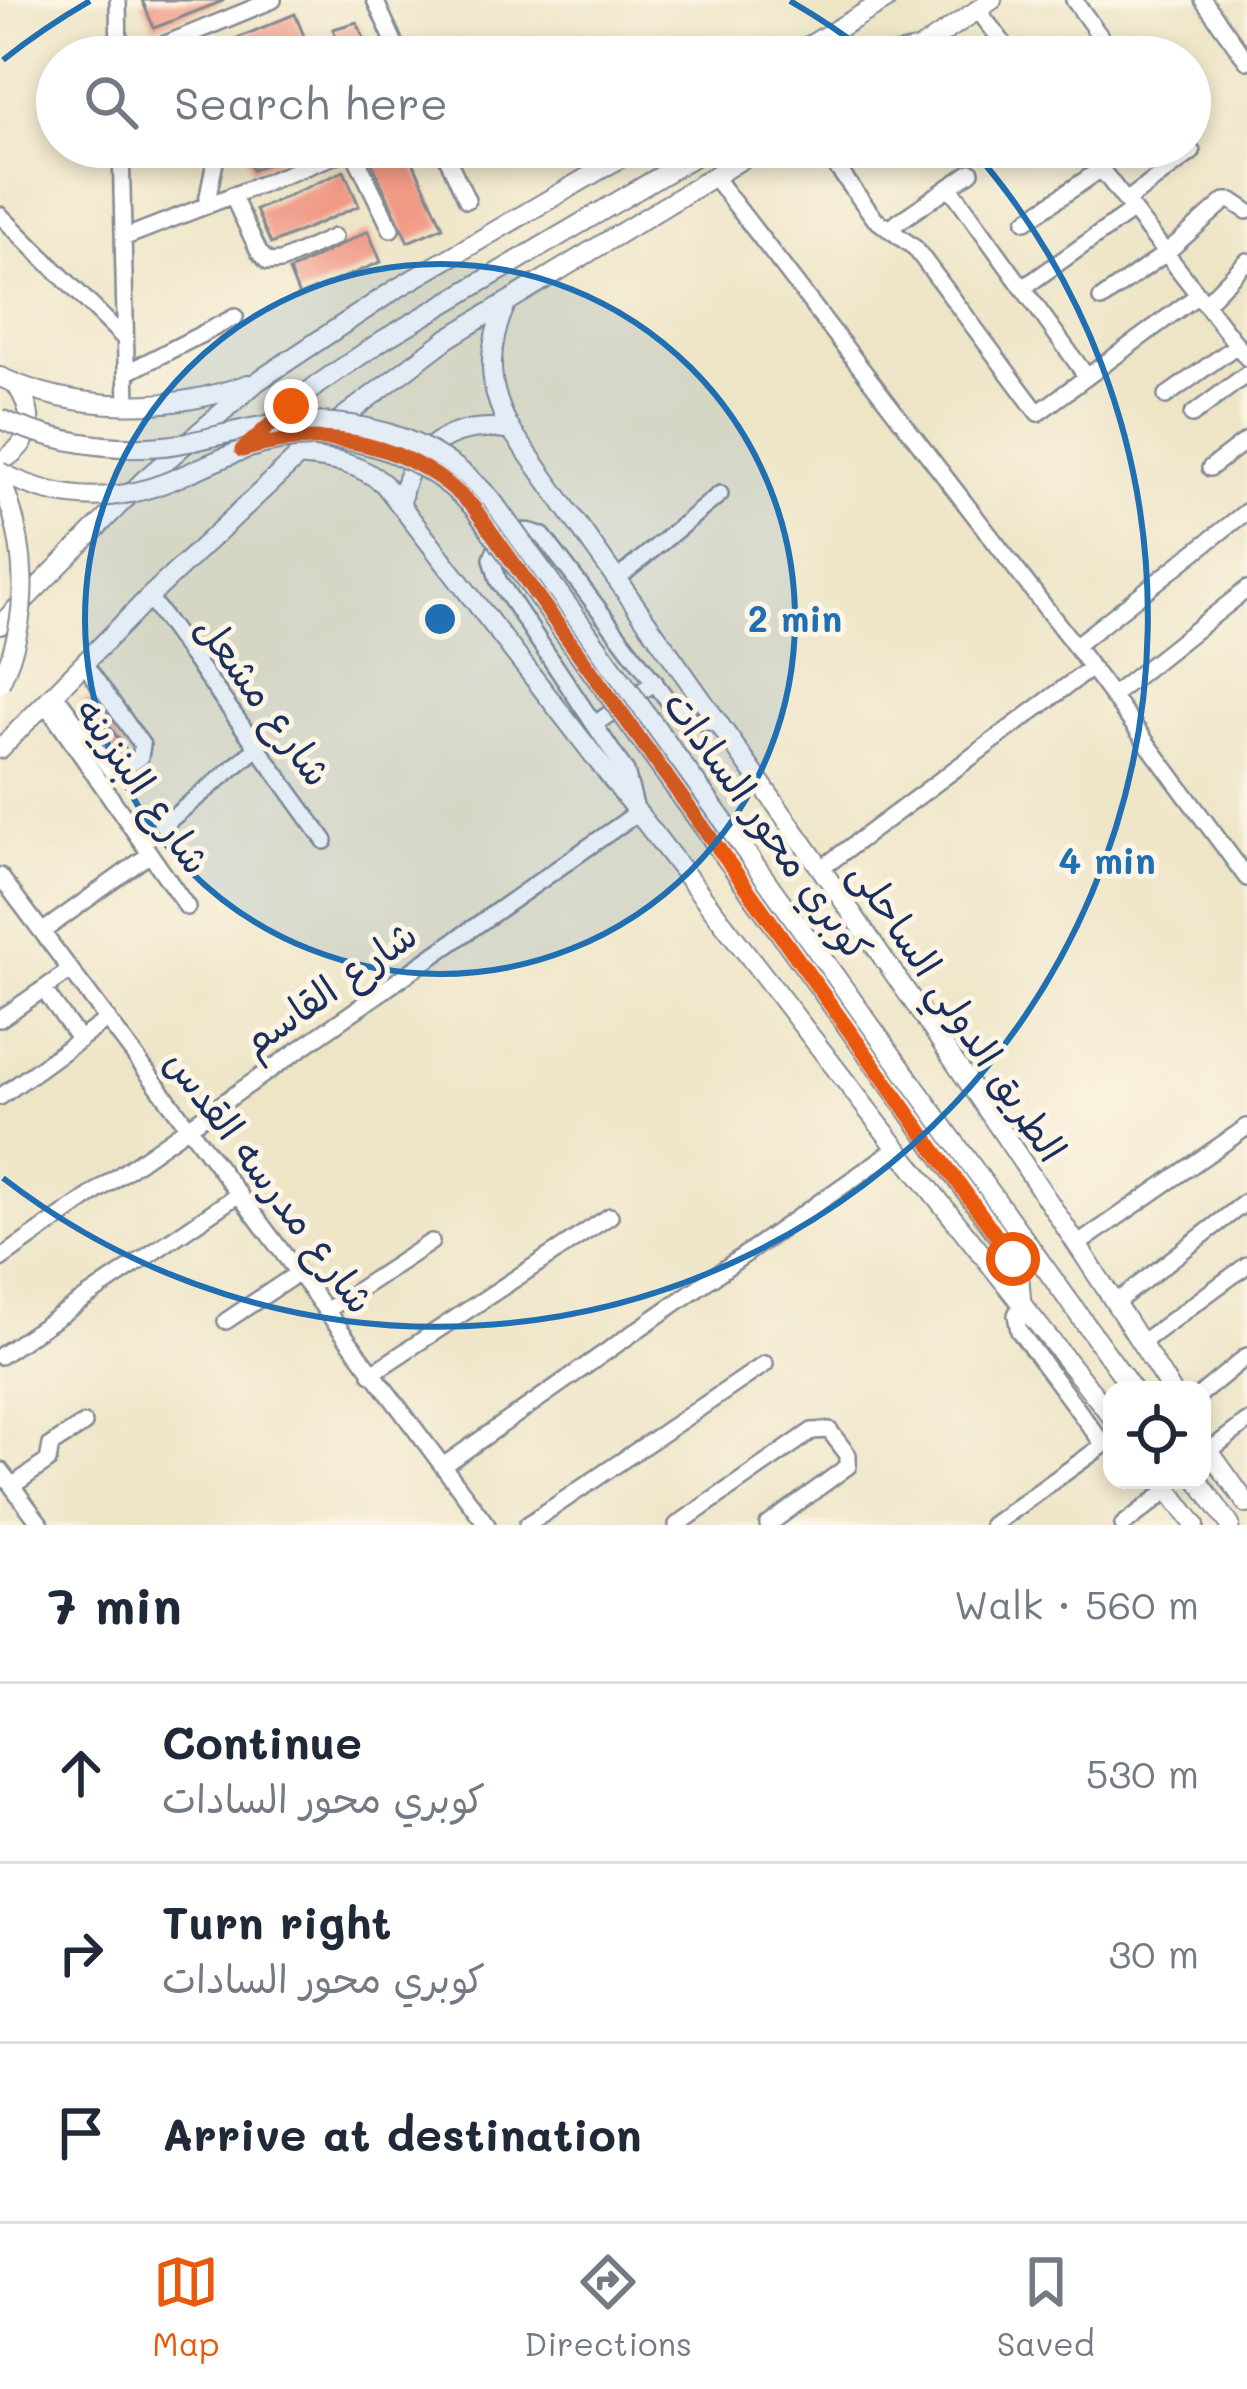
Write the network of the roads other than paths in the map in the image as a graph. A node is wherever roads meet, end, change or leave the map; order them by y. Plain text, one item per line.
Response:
1 (118, 0) edge
2 (273, 0) edge
3 (375, 0) edge
4 (886, 0) edge
5 (1074, 0) edge
6 (1203, 0) edge
7 (984, 5) edge
8 (119, 36) edge
9 (185, 36) edge
10 (391, 36) edge
11 (825, 36) edge
12 (939, 36) edge
13 (1002, 36) edge
14 (1099, 36) edge
15 (1247, 61) edge
16 (121, 168) edge
17 (214, 168) edge
18 (304, 168) edge
19 (364, 168) edge
20 (452, 168) edge
21 (603, 168) edge
22 (674, 168) edge
23 (728, 168) edge
24 (837, 168) edge
25 (1173, 168) edge
26 (1101, 169) joint
27 (971, 172) dead end
28 (714, 177) junction
29 (950, 187) junction
30 (232, 196) junction
31 (466, 200) dead end
32 (206, 206) junction
33 (1129, 206) junction
34 (1247, 211) edge
35 (0, 214) edge
36 (1026, 221) dead end
37 (391, 229) dead end
38 (888, 229) junction
39 (334, 237) dead end
40 (123, 238) junction
41 (1166, 253) junction
42 (1247, 261) edge
43 (1023, 288) junction
44 (1101, 298) dead end
45 (1202, 299) junction
46 (506, 304) junction
47 (235, 317) dead end
48 (125, 339) junction
49 (1242, 351) edge
50 (126, 373) junction
51 (1247, 374) edge
52 (1087, 377) junction
53 (7, 380) edge
54 (258, 380) junction
55 (1166, 396) dead end
56 (127, 404) junction
57 (1192, 415) dead end
58 (0, 419) edge
59 (511, 430) junction
60 (1247, 440) edge
61 (242, 450) junction
62 (297, 456) junction
63 (0, 462) edge
64 (1210, 468) dead end
65 (0, 475) edge
66 (720, 494) dead end
67 (401, 505) junction
68 (1247, 511) edge
69 (572, 572) junction
70 (616, 580) junction
71 (1247, 589) edge
72 (149, 597) junction
73 (520, 612) junction
74 (0, 625) edge
75 (618, 634) junction
76 (1075, 646) junction
77 (84, 663) junction
78 (1091, 668) junction
79 (563, 676) junction
80 (655, 682) junction
81 (0, 683) edge
82 (1112, 696) junction
83 (50, 698) junction
84 (718, 723) junction
85 (595, 724) junction
86 (257, 748) junction
87 (0, 749) edge
88 (691, 793) junction
89 (637, 813) junction
90 (325, 842) dead end
91 (146, 848) junction
92 (1244, 867) edge
93 (822, 868) junction
94 (0, 876) edge
95 (187, 907) dead end
96 (42, 932) junction
97 (71, 970) junction
98 (43, 989) junction
99 (0, 1019) edge
100 (108, 1019) junction
101 (80, 1040) junction
102 (0, 1097) edge
103 (189, 1127) junction
104 (1247, 1127) edge
105 (897, 1148) junction
106 (239, 1194) junction
107 (1247, 1201) edge
108 (610, 1216) dead end
109 (431, 1242) dead end
110 (1077, 1244) junction
111 (0, 1259) edge
112 (1247, 1265) edge
113 (298, 1273) junction
114 (1022, 1300) junction
115 (1115, 1303) junction
116 (326, 1312) junction
117 (226, 1321) dead end
118 (1141, 1343) junction
119 (0, 1356) edge
120 (1247, 1356) edge
121 (765, 1364) dead end
122 (371, 1374) junction
123 (1126, 1381) edge
124 (1165, 1381) edge
125 (1211, 1386) edge
126 (1103, 1405) edge
127 (1247, 1422) edge
128 (84, 1424) dead end
129 (1103, 1436) edge
130 (1211, 1443) edge
131 (1103, 1446) edge
132 (1211, 1452) edge
133 (443, 1466) junction
134 (0, 1470) edge
135 (1238, 1479) edge
136 (14, 1488) junction
137 (1160, 1489) edge
138 (1167, 1489) edge
139 (1204, 1489) edge
140 (0, 1500) edge
141 (1247, 1504) edge
142 (41, 1525) edge
143 (487, 1525) edge
144 (527, 1525) edge
145 (677, 1525) edge
146 (767, 1525) edge
147 (992, 1525) edge
148 (1123, 1525) edge
149 (1196, 1525) edge
150 (1230, 1525) edge

1 - 8 street
2 - 9 street
3 - 10 street
4 - 11 main road
5 - 14 street
6 - 15 street
7 - 12 main road
7 - 13 street
16 - 40 street
17 - 32 street
18 - 30 street
19 - 37 street
20 - 31 street
21 - 54 main road
22 - 61 main road, كوبري محور السادات, bridge
23 - 28 main road
24 - 38 street
25 - 33 street
26 - 33 street
26 - 36 street
27 - 29 street
28 - 46 main road
28 - 76 street
29 - 38 street
29 - 43 street
30 - 32 street
30 - 39 street
32 - 40 street
33 - 41 street
33 - 43 street
34 - 41 street
35 - 48 street
38 - 52 street
40 - 48 street
41 - 44 street
41 - 45 street
42 - 45 street
43 - 52 street
45 - 49 street
45 - 52 street
46 - 59 main road, الطريق الدولي الساحلى
46 - 62 main road
47 - 50 street
48 - 50 street
49 - 55 street
50 - 56 street
51 - 57 street
53 - 56 main road
53 - 63 main road
54 - 56 main road
54 - 74 main road
58 - 88 main road, كوبري محور السادات, bridge
59 - 67 main road
59 - 70 main road, الطريق الدولي الساحلى
60 - 64 street
61 - 65 main road, كوبري محور السادات, bridge
61 - 88 main road, كوبري محور السادات, bridge
62 - 67 main road
62 - 72 main road
65 - 81 main road, كوبري محور السادات, bridge
66 - 70 street
67 - 89 main road
68 - 76 street
69 - 73 street
69 - 73 street
69 - 75 street
70 - 84 main road, الطريق الدولي الساحلى
71 - 82 street
72 - 77 main road
72 - 86 street, شارع مشعل
73 - 79 street
75 - 79 street
75 - 80 street
76 - 78 street
77 - 83 main road
77 - 83 street
78 - 82 street
78 - 93 street
79 - 85 street
80 - 84 street
80 - 85 street
82 - 92 street
83 - 87 main road
83 - 91 street, شارع البنزينه
84 - 93 main road, الطريق الدولي الساحلى
85 - 89 street
86 - 90 street, شارع مشعل
86 - 91 street
88 - 114 main road, كوبري محور السادات
88 - 123 main road, كوبري محور السادات
89 - 103 street, شارع القاسم
89 - 105 main road
91 - 95 street, شارع البنزينه
91 - 96 street
93 - 110 main road, الطريق الدولي الساحلى
94 - 96 street, شارع مدرسه القدس
96 - 97 street, شارع مدرسه القدس
97 - 98 street
97 - 100 street, شارع مدرسه القدس
98 - 99 street
98 - 101 street
100 - 101 street
100 - 103 street, شارع مدرسه القدس
101 - 102 street
103 - 106 street, شارع مدرسه القدس
103 - 111 street, شارع القاسم
104 - 110 street
105 - 114 main road
105 - 133 street
106 - 113 street, شارع مدرسه القدس
106 - 119 street
107 - 115 street
108 - 122 street
109 - 116 street
110 - 115 main road, الطريق الدولي الساحلى
112 - 118 street
113 - 116 street, شارع مدرسه القدس
113 - 117 street
114 - 126 main road
114 - 129 street
115 - 118 main road, الطريق الدولي الساحلى
116 - 122 street, شارع مدرسه القدس
118 - 124 main road, الطريق الدولي الساحلى
120 - 125 street
121 - 144 street
122 - 133 street, شارع مدرسه القدس
127 - 130 street
128 - 136 street
131 - 147 street
132 - 135 main road
133 - 143 street, شارع مدرسه القدس
134 - 136 street
135 - 141 main road
136 - 140 street
136 - 142 street
137 - 148 street
138 - 149 main road
139 - 150 main road
145 - 146 street

